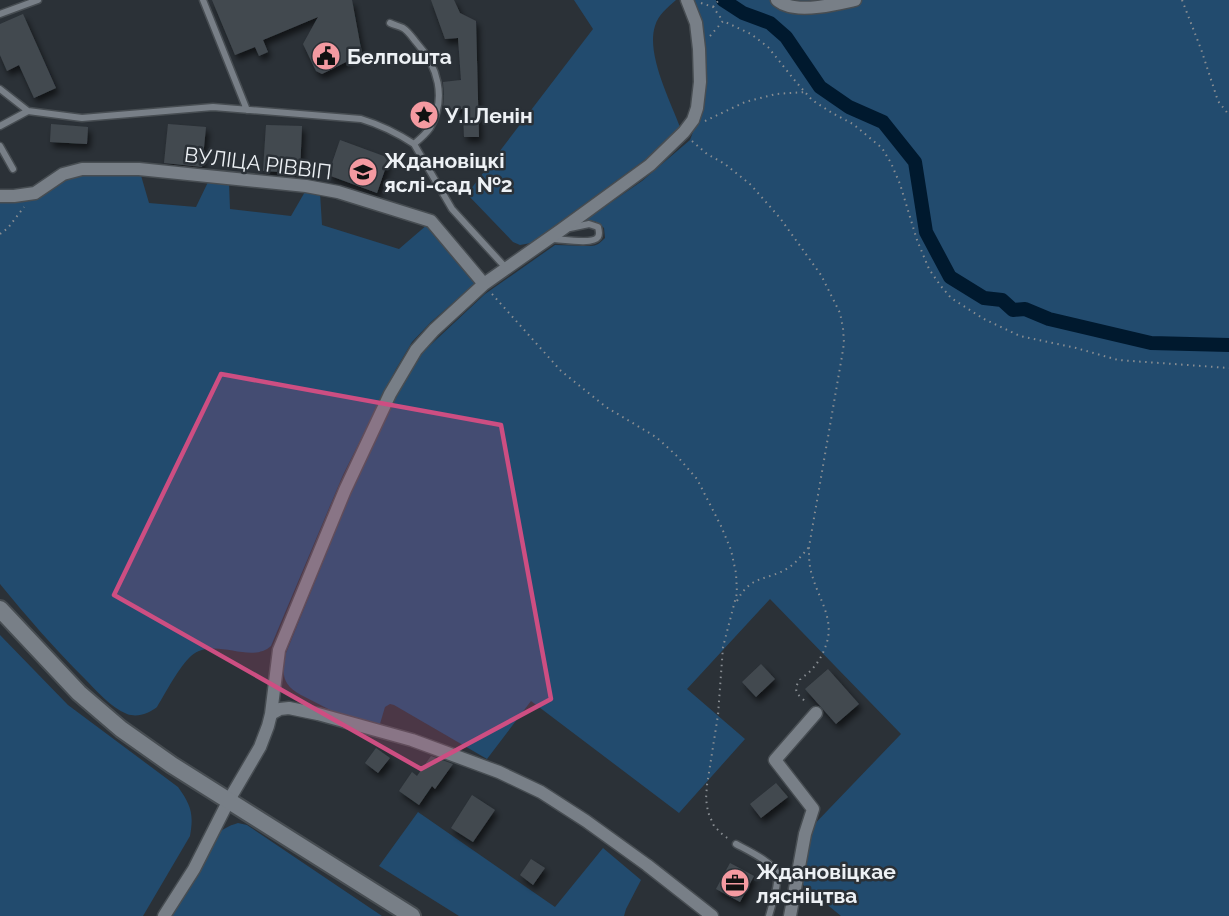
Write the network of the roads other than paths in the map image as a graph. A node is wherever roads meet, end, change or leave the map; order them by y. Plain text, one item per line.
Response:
1 (38, 0) edge
2 (203, 0) edge
3 (687, 0) edge
4 (777, 0) edge
5 (855, 0) edge
6 (0, 14) edge
7 (390, 23) dead end
8 (0, 89) edge
9 (247, 110) junction
10 (28, 111) junction
11 (0, 126) edge
12 (414, 144) junction
13 (0, 146) edge
14 (13, 169) dead end
15 (0, 196) edge
16 (561, 230) junction
17 (549, 238) junction
18 (506, 268) junction
19 (484, 284) junction
20 (0, 609) edge
21 (816, 713) road end
22 (271, 714) junction
23 (229, 800) junction
24 (736, 843) road end
25 (164, 916) edge
26 (412, 916) edge
27 (712, 916) edge
28 (770, 916) edge
29 (790, 916) edge

1 - 6 lane
2 - 9 lane
3 - 16 street
4 - 5 street
7 - 12 lane
8 - 10 lane
9 - 10 lane
9 - 12 lane
10 - 11 lane
12 - 18 lane
13 - 14 lane
15 - 19 street, ВУЛІЦА РІВВІП
16 - 17 street
16 - 17 lane
17 - 18 street
18 - 19 street
19 - 22 street
20 - 23 street
21 - 29 street
22 - 23 street
22 - 27 street
23 - 25 street
23 - 26 street
24 - 28 lane

